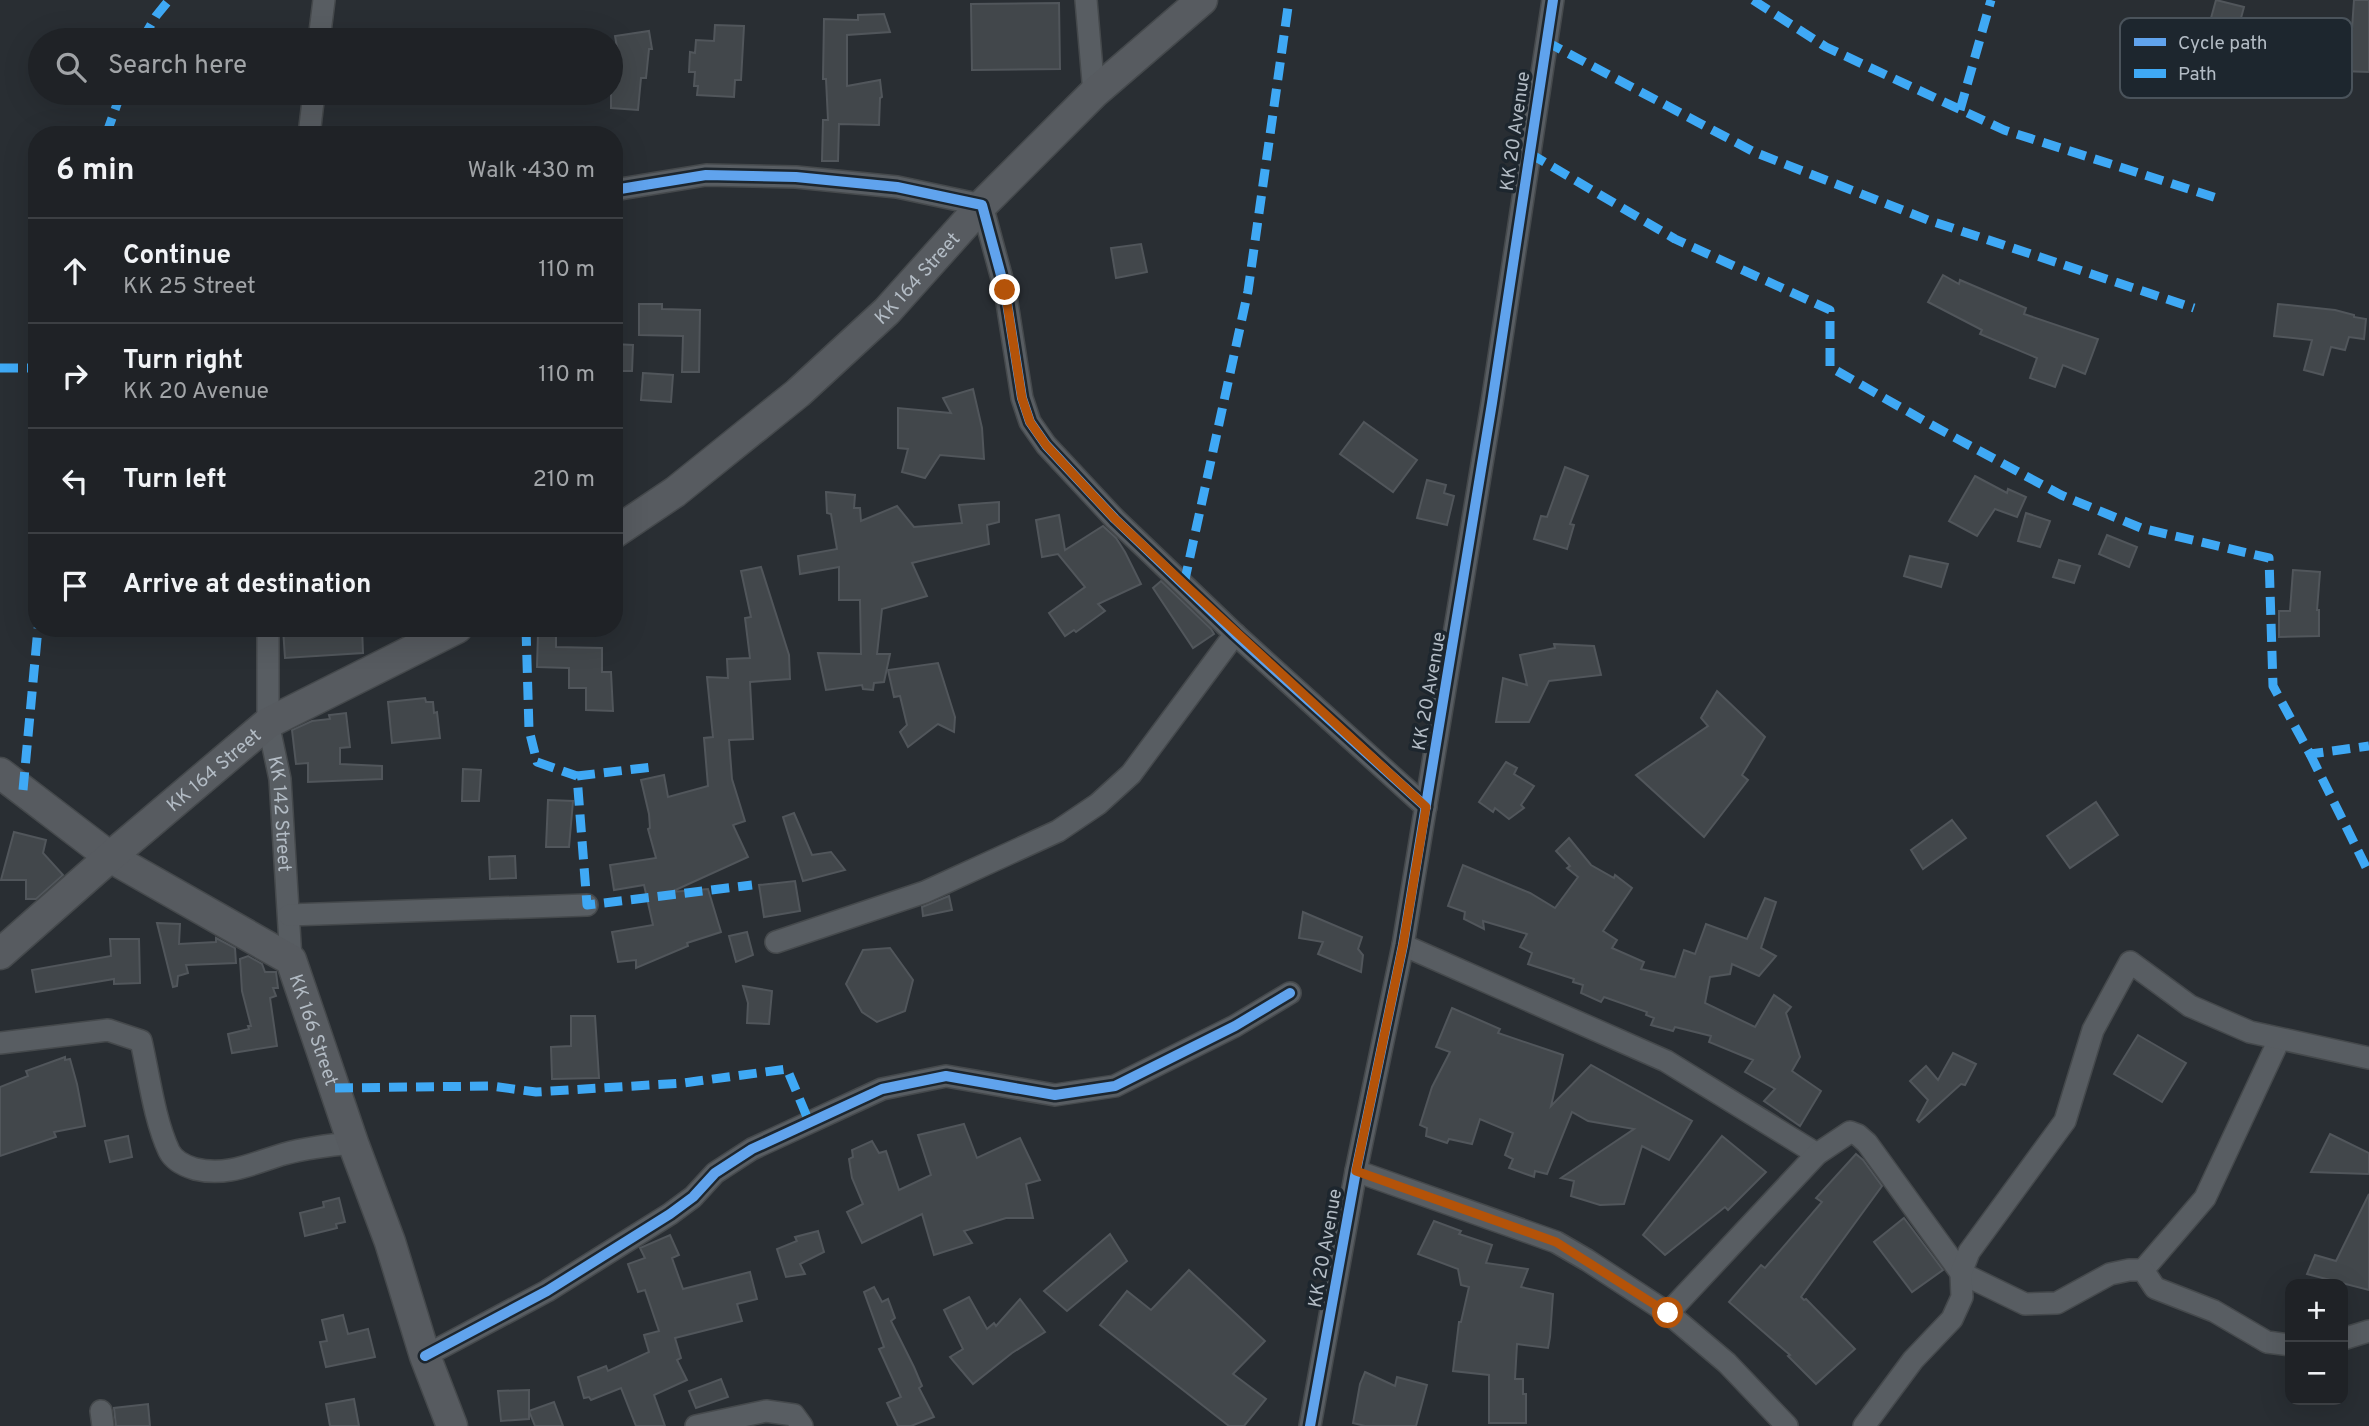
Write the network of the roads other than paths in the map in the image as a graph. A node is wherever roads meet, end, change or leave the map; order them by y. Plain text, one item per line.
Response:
1 (324, 0) edge
2 (1086, 0) edge
3 (1202, 0) edge
4 (1553, 0) edge
5 (320, 28) edge
6 (1094, 93) junction
7 (313, 105) edge
8 (310, 126) edge
9 (623, 189) edge
10 (982, 205) junction
11 (623, 527) edge
12 (1236, 634) junction
13 (268, 637) edge
14 (439, 637) edge
15 (268, 723) junction
16 (0, 773) edge
17 (1426, 807) junction
18 (110, 857) junction
19 (587, 905) dead end
20 (289, 915) junction
21 (776, 942) dead end
22 (1403, 945) junction
23 (0, 954) edge
24 (291, 960) junction
25 (1290, 993) dead end
26 (2279, 1040) junction
27 (0, 1043) edge
28 (2369, 1058) edge
29 (353, 1143) junction
30 (1817, 1154) junction
31 (1356, 1171) junction
32 (2143, 1270) junction
33 (1961, 1273) junction
34 (1668, 1313) junction
35 (2369, 1331) edge
36 (2348, 1337) edge
37 (2285, 1344) edge
38 (425, 1356) junction
39 (452, 1426) edge
40 (696, 1426) edge
41 (802, 1426) edge
42 (1310, 1426) edge
43 (1787, 1426) edge
44 (1864, 1426) edge

1 - 5 street
2 - 6 street
3 - 6 main road, KK 164 Street
4 - 17 street, KK 20 Avenue
6 - 10 main road, KK 164 Street
7 - 8 street
9 - 10 street
10 - 11 main road, KK 164 Street
10 - 12 street
12 - 17 street
12 - 21 street
13 - 15 street, KK 142 Street
14 - 15 main road, KK 164 Street
15 - 18 main road, KK 164 Street
15 - 20 street, KK 142 Street
16 - 18 main road, KK 166 Street
17 - 22 street, KK 20 Avenue
18 - 23 main road, KK 164 Street
18 - 24 main road, KK 166 Street
19 - 20 street
20 - 24 street, KK 142 Street
22 - 30 street
22 - 31 street, KK 20 Avenue
24 - 29 main road, KK 166 Street
25 - 38 street
26 - 28 street
26 - 32 street
26 - 33 street
27 - 29 street
29 - 38 main road, KK 166 Street
30 - 33 street
30 - 34 street
31 - 34 street
31 - 42 street, KK 20 Avenue
32 - 33 street
32 - 37 street
33 - 44 street
34 - 43 street
35 - 36 street
38 - 39 main road, KK 166 Street
40 - 41 street

